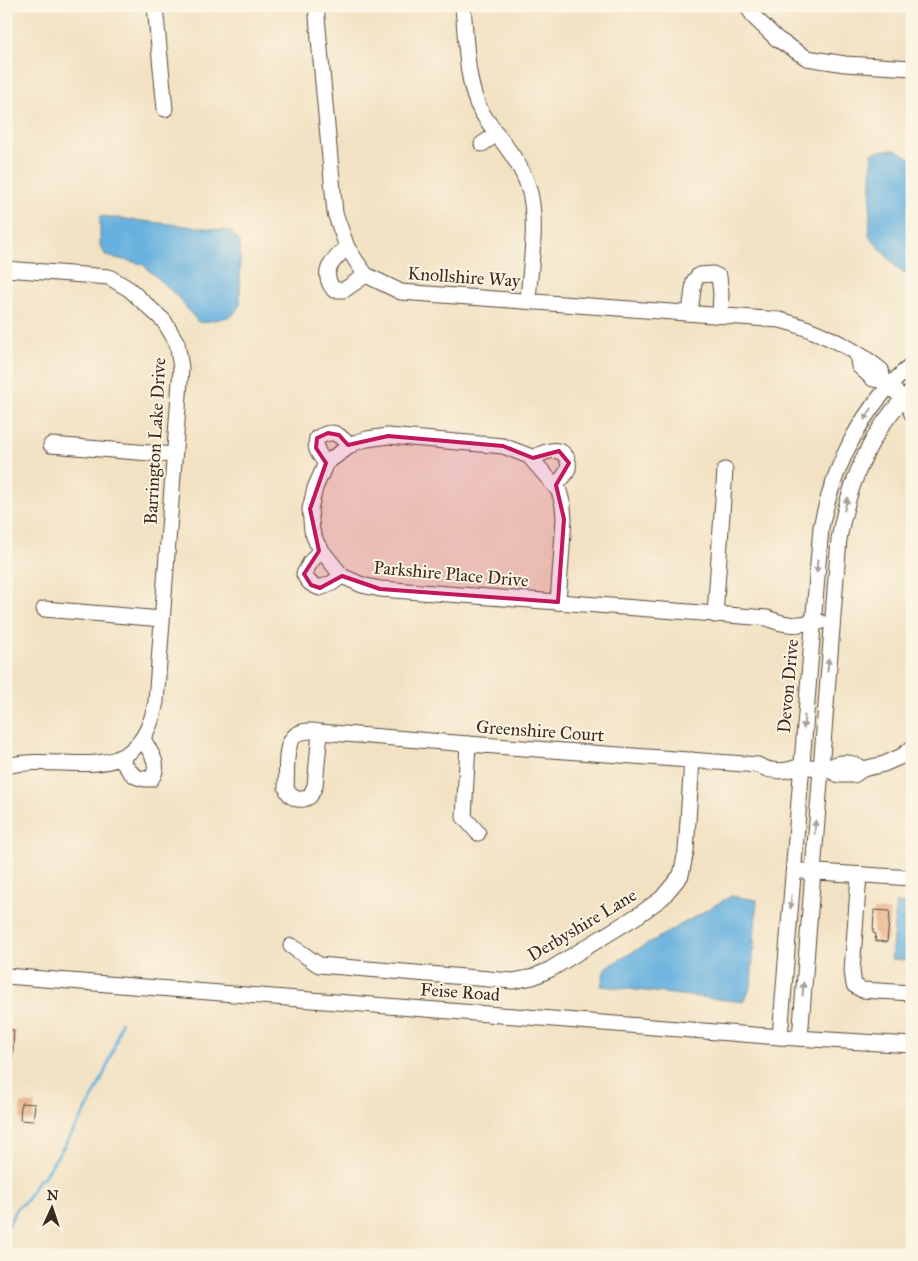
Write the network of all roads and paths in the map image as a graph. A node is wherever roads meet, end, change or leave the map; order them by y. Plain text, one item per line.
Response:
1 (155, 6) edge
2 (316, 6) edge
3 (463, 6) edge
4 (747, 6) edge
5 (912, 68) edge
6 (165, 109) dead end
7 (497, 134) junction
8 (482, 144) dead end
9 (346, 247) junction
10 (6, 269) edge
11 (366, 275) junction
12 (528, 300) junction
13 (690, 314) junction
14 (720, 315) junction
15 (912, 365) edge
16 (886, 384) junction
17 (909, 402) edge
18 (51, 445) dead end
19 (350, 446) junction
20 (174, 455) junction
21 (532, 458) junction
22 (326, 463) junction
23 (725, 470) dead end
24 (556, 485) junction
25 (320, 549) junction
26 (342, 576) junction
27 (558, 602) junction
28 (44, 609) dead end
29 (715, 615) junction
30 (162, 619) junction
31 (812, 622) junction
32 (832, 623) junction
33 (320, 732) dead end
34 (143, 739) junction
35 (468, 744) junction
36 (912, 748) edge
37 (120, 757) junction
38 (692, 760) junction
39 (6, 766) edge
40 (801, 766) junction
41 (823, 769) junction
42 (478, 833) dead end
43 (793, 870) junction
44 (812, 871) junction
45 (859, 875) junction
46 (912, 878) edge
47 (291, 946) dead end
48 (6, 976) edge
49 (912, 993) edge
50 (780, 1036) junction
51 (800, 1038) junction
52 (912, 1045) edge

1 - 6 street
2 - 9 street, Knollshire Way
3 - 7 street
4 - 5 street
7 - 8 street
7 - 12 street
9 - 11 street, Knollshire Way
9 - 11 street
10 - 20 street, Barrington Lake Drive
11 - 12 street, Knollshire Way
12 - 13 street, Knollshire Way
13 - 14 street, Knollshire Way
13 - 14 street
14 - 16 street, Knollshire Way
15 - 16 street, Devon Drive
16 - 17 street, Knollshire Way
16 -> 31 street, Devon Drive
32 -> 17 street
18 - 20 street
19 - 21 street
19 - 22 street
19 - 22 street
20 - 30 street, Barrington Lake Drive
21 - 24 street
21 - 24 street
22 - 25 street, Parkshire Place Drive
23 - 29 street
24 - 27 street
25 - 26 street, Parkshire Place Drive
25 - 26 street
26 - 27 street, Parkshire Place Drive
27 - 29 street, Parkshire Place Drive
28 - 30 street
29 - 31 street, Parkshire Place Drive
30 - 34 street, Barrington Lake Drive
31 - 32 street, Parkshire Place Drive
31 -> 40 street, Devon Drive
41 -> 32 street
33 - 35 street, Greenshire Court
34 - 37 street
34 - 37 street
35 - 38 street, Greenshire Court
35 - 42 street
36 - 41 street
37 - 39 street
38 - 40 street, Greenshire Court
38 - 47 street, Derbyshire Lane
40 - 41 street, Greenshire Court
40 - 43 street, Devon Drive
44 -> 41 street
43 - 44 street
43 -> 50 street, Devon Drive
44 - 45 street
51 -> 44 street
45 - 46 street
45 - 49 street
48 - 50 street, Feise Road
50 - 51 street, Feise Road
51 - 52 street, Feise Road

